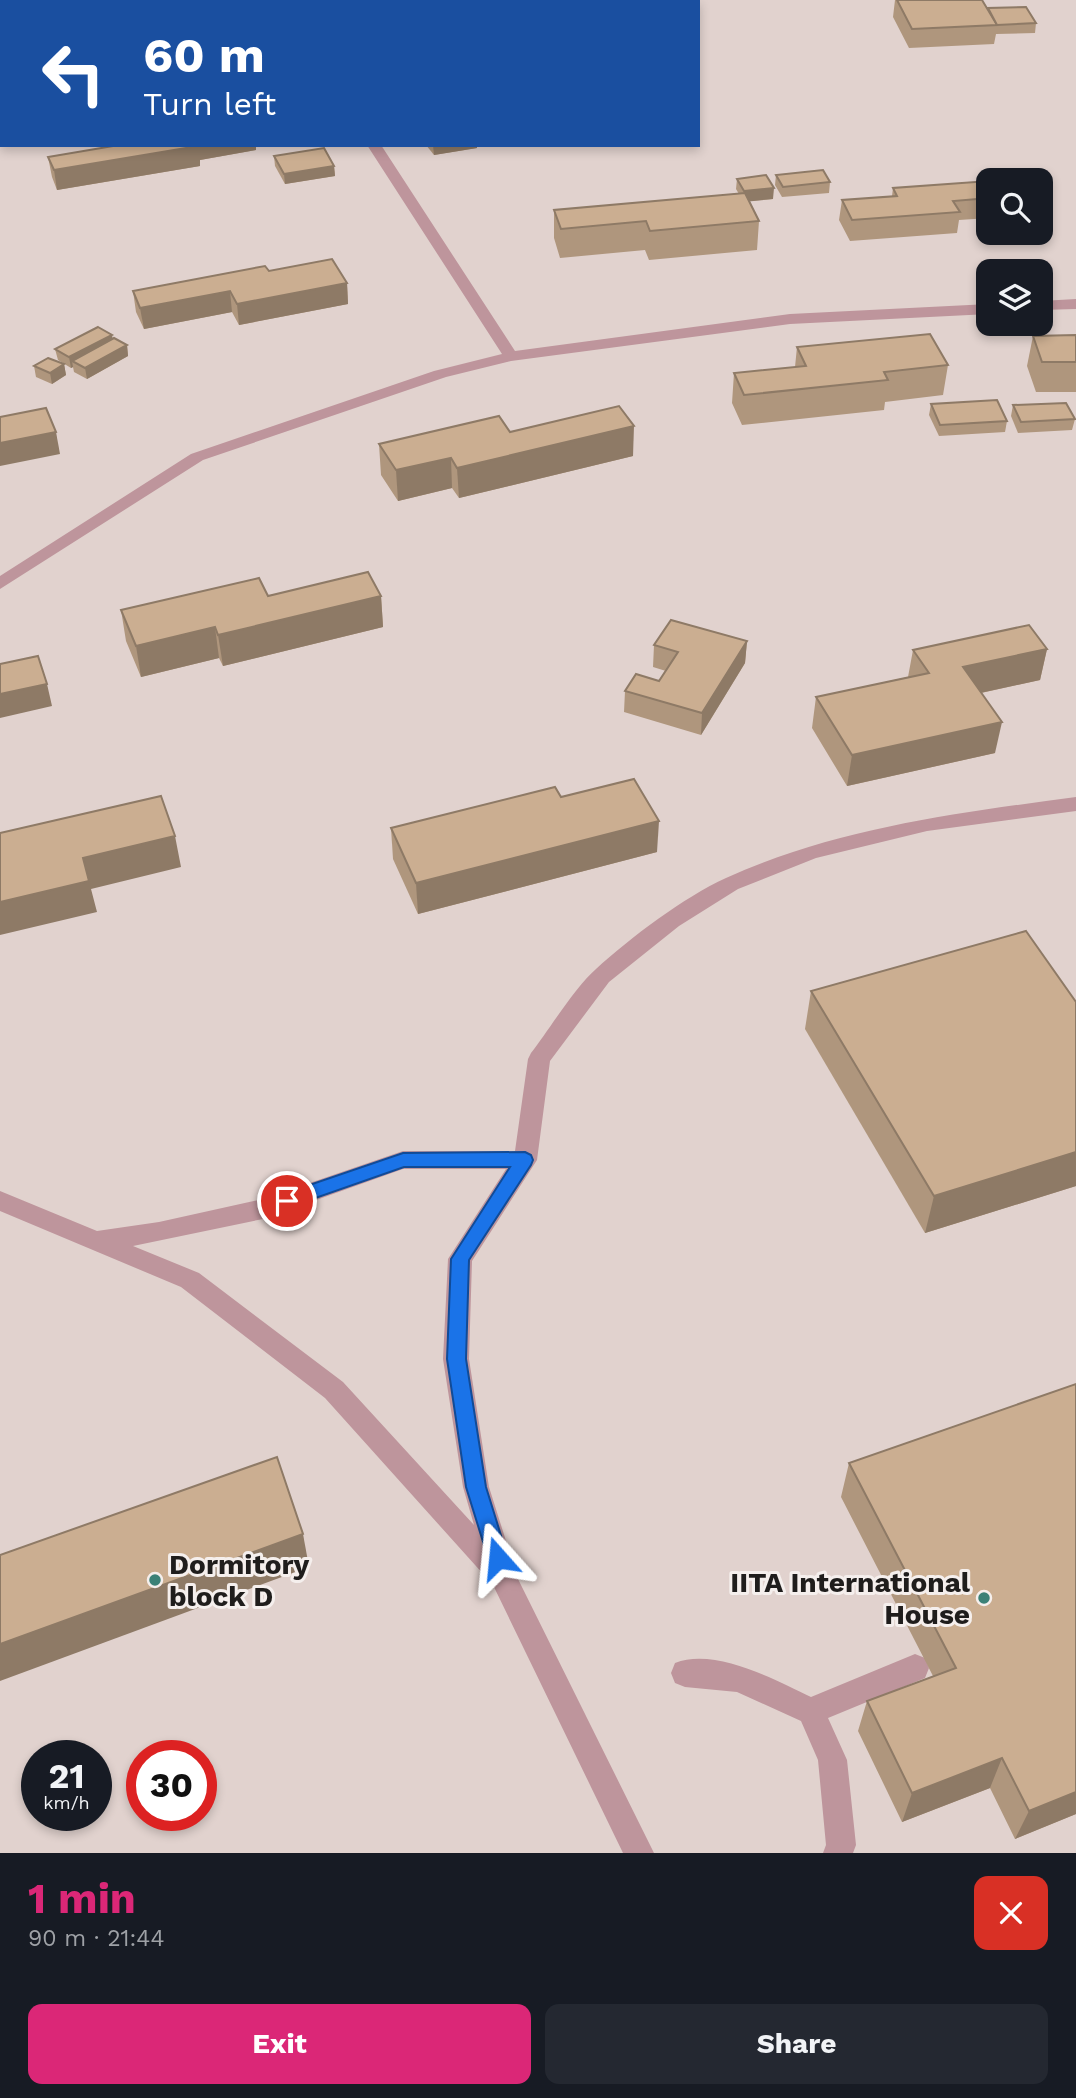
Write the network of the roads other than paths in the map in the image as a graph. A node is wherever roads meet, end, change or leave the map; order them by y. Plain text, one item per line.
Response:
1 (375, 147) edge
2 (1076, 304) edge
3 (1053, 305) edge
4 (976, 310) edge
5 (511, 356) junction
6 (0, 584) edge
7 (1076, 804) edge
8 (525, 1160) junction
9 (0, 1201) edge
10 (97, 1241) junction
11 (505, 1582) junction
12 (915, 1668) dead end
13 (684, 1673) dead end
14 (811, 1711) junction
15 (639, 1853) edge
16 (838, 1853) edge

1 - 5 street
2 - 3 street
4 - 5 street
5 - 6 street
7 - 8 street
8 - 10 street
8 - 11 street
9 - 10 street
10 - 11 street
11 - 15 street
12 - 14 street
13 - 14 street
14 - 16 street

